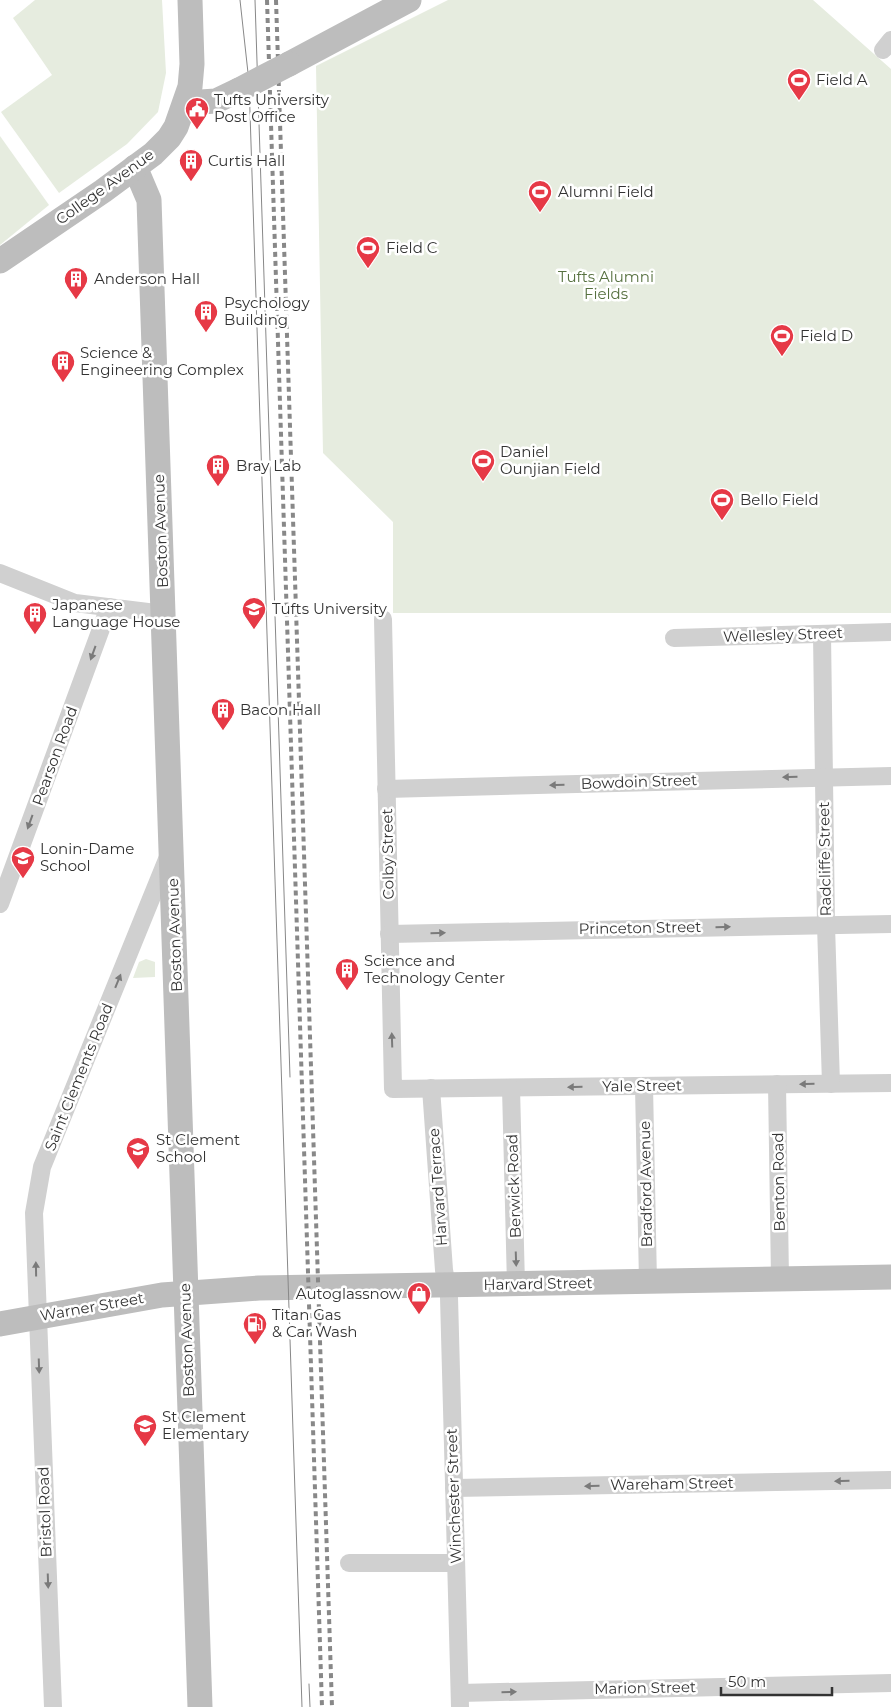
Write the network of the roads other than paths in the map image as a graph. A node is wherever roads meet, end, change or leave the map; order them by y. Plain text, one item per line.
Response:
1 (190, 0) edge
2 (409, 0) edge
3 (185, 103) junction
4 (135, 166) junction
5 (0, 261) edge
6 (0, 573) edge
7 (110, 607) junction
8 (164, 614) junction
9 (383, 619) dead end
10 (891, 632) edge
11 (822, 634) junction
12 (674, 638) dead end
13 (823, 776) junction
14 (891, 776) edge
15 (386, 789) junction
16 (172, 847) junction
17 (0, 904) edge
18 (891, 924) edge
19 (826, 926) junction
20 (389, 934) junction
21 (891, 1083) edge
22 (777, 1084) junction
23 (831, 1084) junction
24 (644, 1086) junction
25 (431, 1088) junction
26 (511, 1088) junction
27 (394, 1089) joint
28 (891, 1277) edge
29 (780, 1279) junction
30 (648, 1282) junction
31 (447, 1285) junction
32 (516, 1285) junction
33 (185, 1294) junction
34 (37, 1317) junction
35 (0, 1324) edge
36 (891, 1480) edge
37 (454, 1488) junction
38 (350, 1563) dead end
39 (456, 1563) junction
40 (891, 1683) edge
41 (460, 1700) edge
42 (53, 1707) edge
43 (200, 1707) edge

1 - 3 street
2 - 3 street, bridge
3 - 4 street, College Avenue
4 - 5 street, College Avenue
4 - 8 street, Boston Avenue
6 - 7 street
7 - 8 street
7 -> 17 street, Pearson Road
8 - 16 street, Boston Avenue
9 - 15 street, Colby Street
10 - 11 street, Wellesley Street
11 - 12 street, Wellesley Street
11 - 13 street, Radcliffe Street
13 - 14 street, Bowdoin Street
13 -> 15 street, Bowdoin Street
13 - 19 street, Radcliffe Street
15 - 20 street, Colby Street
16 - 33 street, Boston Avenue
34 -> 16 street, Saint Clements Road
18 - 19 street, Princeton Street
20 -> 19 street, Princeton Street
19 - 23 street, Radcliffe Street
27 -> 20 street, Colby Street
21 - 23 street, Yale Street
23 -> 22 street, Yale Street
22 - 24 street, Yale Street
22 - 29 street, Benton Road
24 -> 26 street, Yale Street
24 - 30 street, Bradford Avenue
25 - 26 street, Yale Street
25 - 27 street, Yale Street
25 - 31 street, Harvard Terrace
26 -> 32 street, Berwick Road
28 - 29 street, Harvard Street
29 - 30 street, Harvard Street
30 - 32 street, Harvard Street
31 - 32 street, Harvard Street
31 - 33 street, Harvard Street
31 - 37 street, Winchester Street
33 - 34 street, Warner Street
33 - 43 street, Boston Avenue
34 - 35 street, Warner Street
34 -> 42 street, Bristol Road
36 -> 37 street, Wareham Street
37 - 39 street, Winchester Street
38 - 39 street
39 - 41 street, Winchester Street
41 -> 40 street, Marion Street

